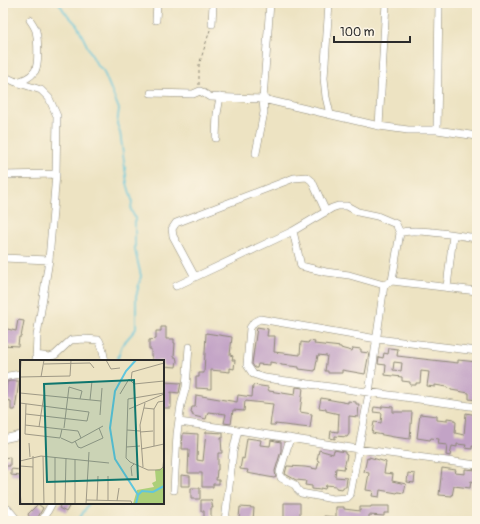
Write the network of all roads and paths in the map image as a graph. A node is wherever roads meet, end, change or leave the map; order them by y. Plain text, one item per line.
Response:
1 (157, 3) edge
2 (213, 3) edge
3 (270, 3) edge
4 (329, 3) edge
5 (386, 3) edge
6 (439, 3) edge
7 (30, 20) dead end
8 (156, 20) dead end
9 (212, 24) joint
10 (3, 76) edge
11 (16, 82) junction
12 (200, 91) junction
13 (151, 93) dead end
14 (220, 97) junction
15 (263, 99) junction
16 (330, 114) junction
17 (379, 126) junction
18 (437, 130) junction
19 (477, 136) edge
20 (216, 138) dead end
21 (256, 153) dead end
22 (56, 174) junction
23 (3, 175) edge
24 (326, 212) junction
25 (293, 231) junction
26 (400, 233) junction
27 (453, 235) junction
28 (477, 238) edge
29 (3, 258) edge
30 (49, 260) junction
31 (195, 277) junction
32 (392, 281) junction
33 (384, 285) junction
34 (176, 286) dead end
35 (447, 287) junction
36 (477, 291) edge
37 (377, 339) junction
38 (189, 347) dead end
39 (477, 351) edge
40 (36, 358) edge
41 (105, 360) edge
42 (20, 374) edge
43 (3, 378) edge
44 (369, 393) junction
45 (477, 407) edge
46 (179, 422) junction
47 (238, 430) junction
48 (20, 435) edge
49 (3, 438) edge
50 (290, 438) junction
51 (358, 449) junction
52 (477, 465) edge
53 (174, 490) dead end
54 (51, 504) edge
55 (3, 507) edge
56 (18, 521) edge
57 (42, 521) edge
58 (225, 521) edge

1 - 8 street
2 - 9 street
3 - 15 street
4 - 16 street
5 - 17 street
6 - 18 street
7 - 11 street
9 - 12 path
10 - 11 street
11 - 22 street
12 - 13 street
12 - 14 street
14 - 15 street
14 - 20 street
15 - 16 street
15 - 21 street
16 - 17 street
17 - 18 street
18 - 19 street
22 - 23 street
22 - 30 street
24 - 25 street
24 - 26 street
24 - 31 street
25 - 31 street
25 - 33 street
26 - 27 street
26 - 32 street
27 - 28 street
27 - 35 street
29 - 30 street
30 - 40 street
31 - 34 street
32 - 33 street
32 - 35 street
33 - 37 street
35 - 36 street
37 - 39 street
37 - 44 street
37 - 44 street
38 - 46 street
40 - 41 street
42 - 43 street
44 - 45 street
44 - 51 street
46 - 47 street
46 - 53 street
47 - 50 street
47 - 58 street
48 - 49 street
50 - 51 street
50 - 51 street
51 - 52 street
54 - 57 street
55 - 56 street

